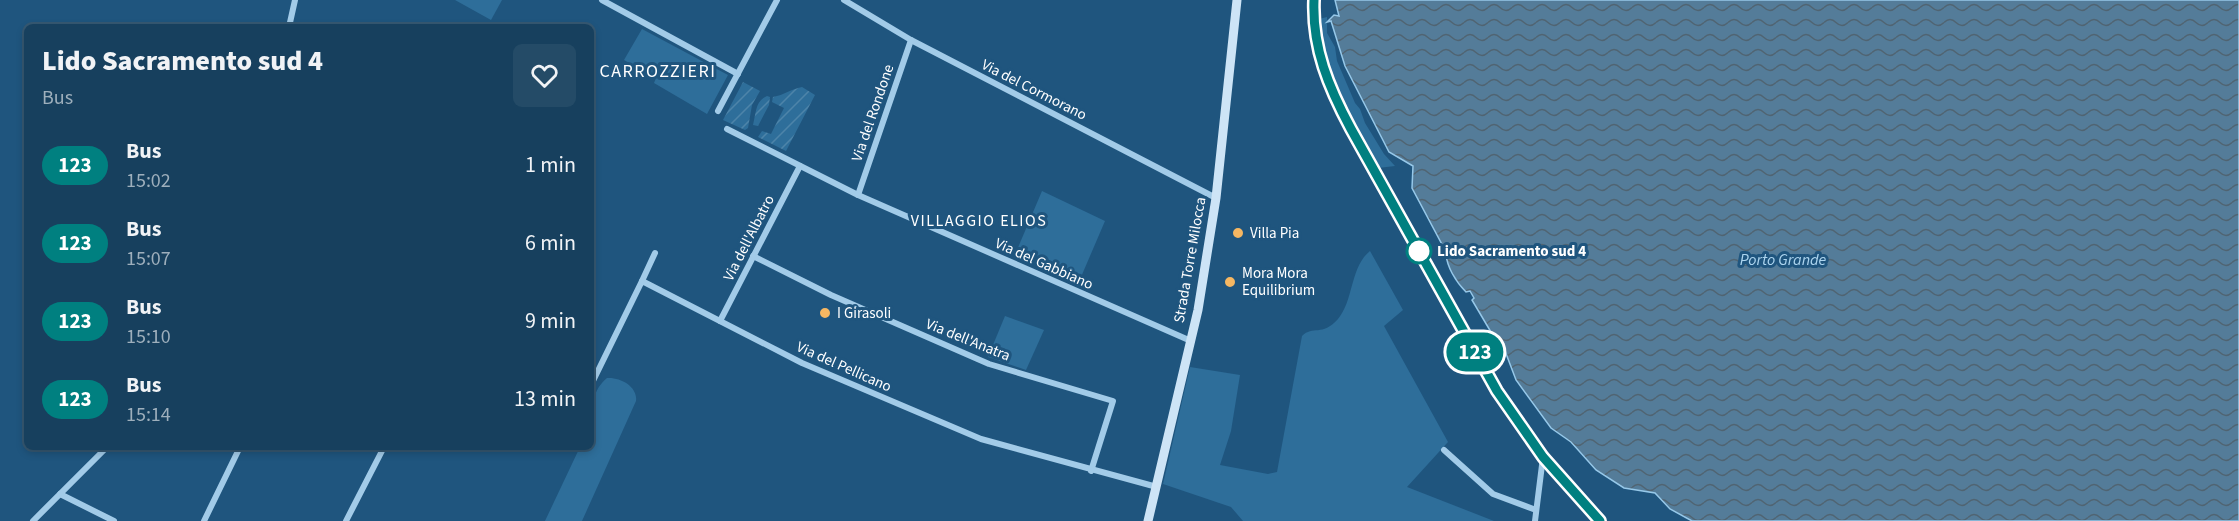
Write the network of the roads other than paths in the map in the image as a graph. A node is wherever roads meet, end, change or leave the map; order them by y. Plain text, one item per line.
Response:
1 (296, 0) edge
2 (602, 0) edge
3 (777, 0) edge
4 (844, 0) edge
5 (1237, 0) edge
6 (1314, 0) edge
7 (290, 24) edge
8 (911, 40) junction
9 (738, 74) junction
10 (718, 111) dead end
11 (727, 129) dead end
12 (800, 166) junction
13 (858, 195) junction
14 (1216, 198) junction
15 (655, 253) dead end
16 (753, 256) junction
17 (642, 281) junction
18 (720, 321) junction
19 (1191, 341) junction
20 (594, 379) edge
21 (104, 450) edge
22 (239, 450) edge
23 (382, 450) edge
24 (1444, 450) dead end
25 (1543, 457) junction
26 (1091, 471) junction
27 (1157, 487) junction
28 (60, 494) junction
29 (1536, 510) junction
30 (33, 521) edge
31 (114, 521) edge
32 (204, 521) edge
33 (346, 521) edge
34 (1148, 521) edge
35 (1535, 521) edge
36 (1600, 521) edge

1 - 7 street
2 - 9 street
3 - 9 street
4 - 8 street, Via del Cormorano
5 - 14 street, Strada Torre Milocca
6 - 25 street
8 - 13 street, Via del Rondone
8 - 14 street, Via del Cormorano
9 - 10 street
11 - 12 street, Via del Gabbiano
12 - 13 street, Via del Gabbiano
12 - 16 street, Via dell'Albatro
13 - 19 street, Via del Gabbiano
14 - 19 street, Strada Torre Milocca
15 - 17 street
16 - 18 street, Via dell'Albatro
16 - 26 street, Via dell'Anatra
17 - 18 street, Via del Pellicano
17 - 20 street
18 - 26 street, Via del Pellicano
19 - 27 street, Strada Torre Milocca
21 - 28 street
22 - 32 street
23 - 33 street
24 - 29 street
25 - 29 street
25 - 36 street
26 - 27 street, Via del Pellicano
27 - 34 street, Strada Torre Milocca
28 - 30 street
28 - 31 street
29 - 35 street

